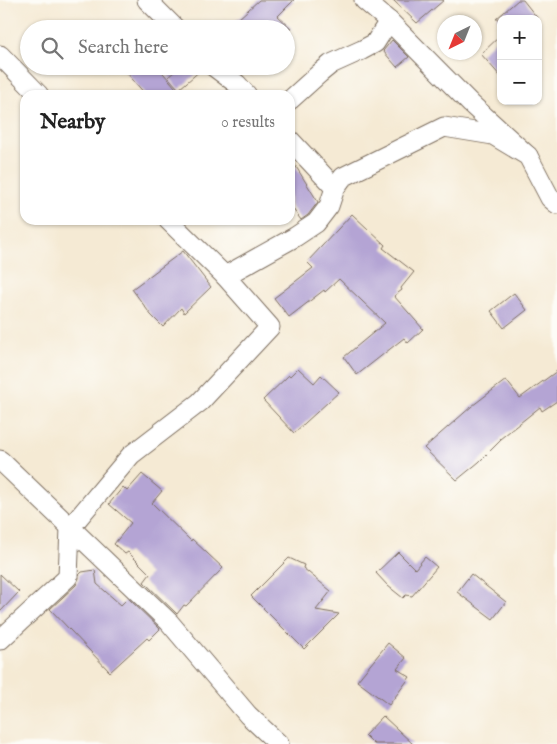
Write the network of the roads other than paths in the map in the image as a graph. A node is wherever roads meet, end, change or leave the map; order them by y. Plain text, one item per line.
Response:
1 (147, 0) edge
2 (364, 0) edge
3 (167, 20) edge
4 (388, 21) junction
5 (0, 56) edge
6 (225, 75) edge
7 (34, 90) edge
8 (242, 90) edge
9 (295, 96) edge
10 (295, 145) edge
11 (528, 156) junction
12 (335, 188) junction
13 (557, 204) edge
14 (173, 225) edge
15 (225, 276) junction
16 (0, 460) edge
17 (70, 528) junction
18 (0, 640) edge
19 (279, 744) edge

1 - 3 street
2 - 4 street
4 - 9 street
4 - 11 street
5 - 7 street
6 - 8 street
10 - 12 street
11 - 12 street
11 - 13 street
12 - 15 street
14 - 15 street
15 - 17 street
16 - 17 street
17 - 18 street
17 - 19 street

